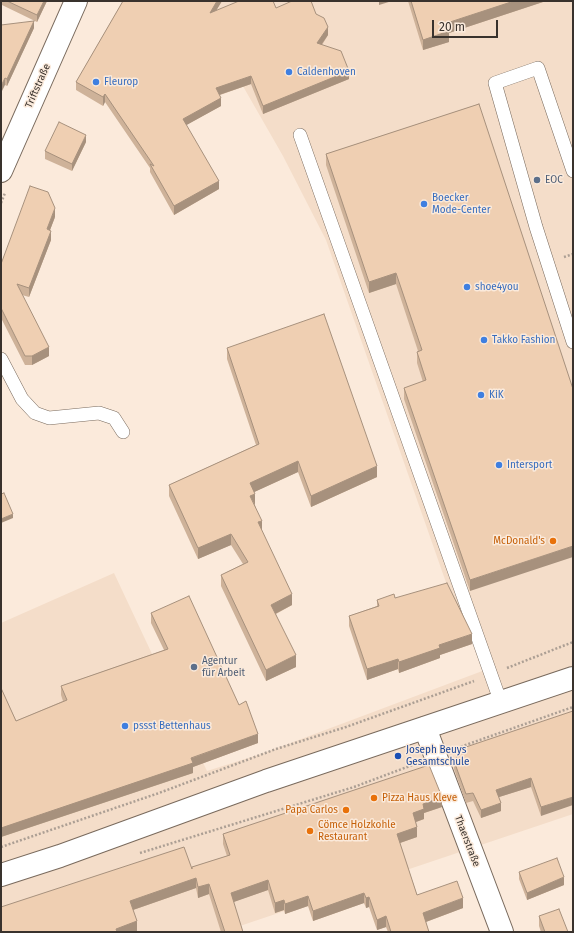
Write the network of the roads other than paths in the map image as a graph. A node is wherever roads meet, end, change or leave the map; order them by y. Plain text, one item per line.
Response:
1 (76, 1) edge
2 (300, 135) dead end
3 (1, 171) edge
4 (573, 171) edge
5 (573, 342) edge
6 (1, 359) edge
7 (123, 432) dead end
8 (573, 678) edge
9 (501, 703) junction
10 (425, 728) junction
11 (1, 875) edge
12 (499, 931) edge

1 - 3 main road, Triftstraße
2 - 9 lane
4 - 5 lane
6 - 7 lane
8 - 9 main road
9 - 10 main road
10 - 11 main road
10 - 12 main road, Thaerstraße

